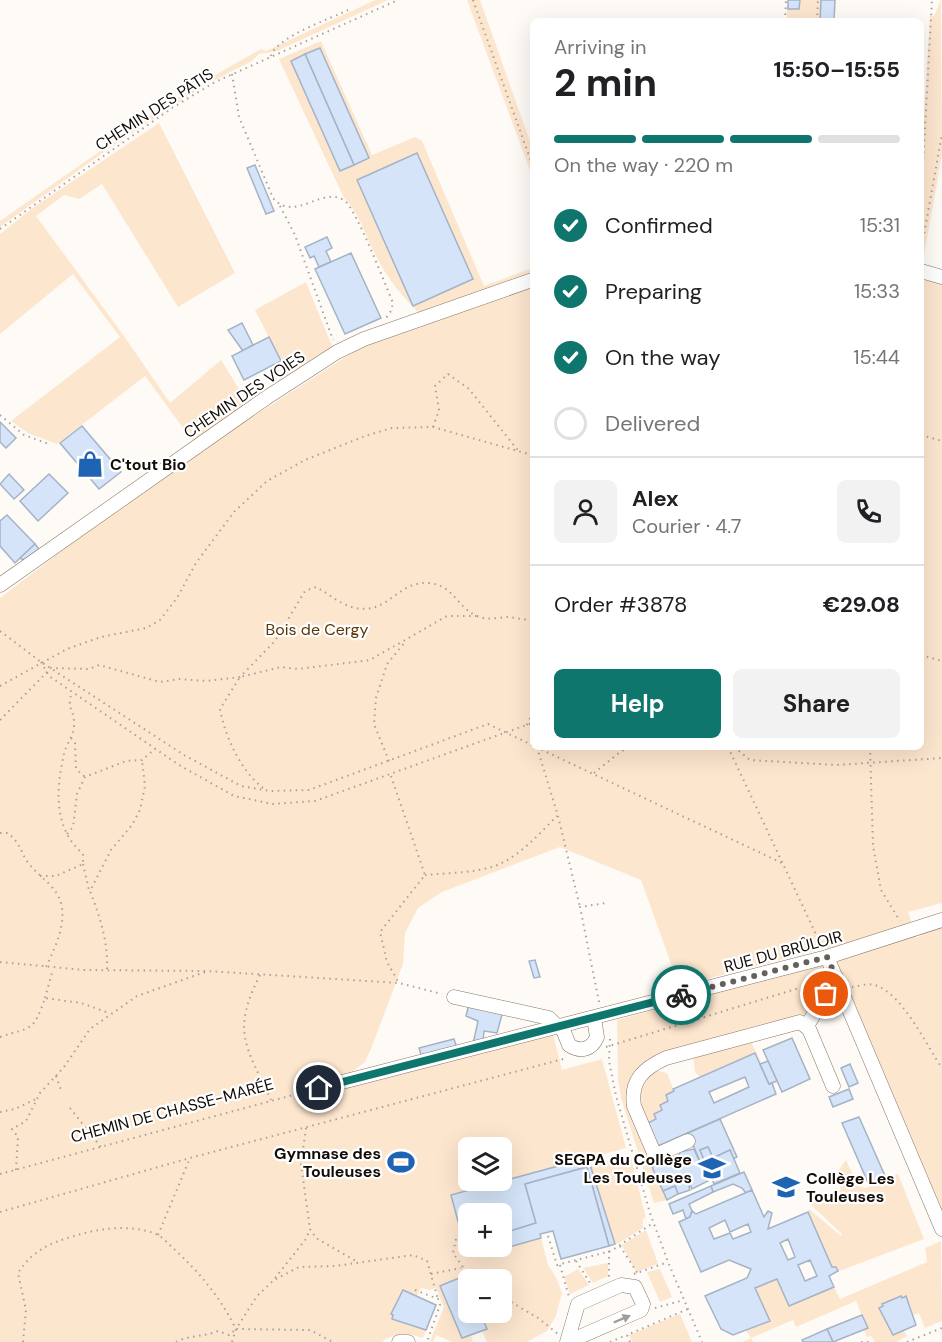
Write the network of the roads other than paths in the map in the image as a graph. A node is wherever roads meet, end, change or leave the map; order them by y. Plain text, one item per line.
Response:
1 (924, 272) edge
2 (942, 277) edge
3 (530, 281) edge
4 (0, 585) edge
5 (942, 920) edge
6 (827, 957) junction
7 (838, 983) junction
8 (454, 997) road end
9 (599, 1016) junction
10 (807, 1026) junction
11 (560, 1027) junction
12 (833, 1086) dead end
13 (319, 1088) road end
14 (688, 1141) dead end
15 (942, 1229) edge
16 (564, 1340) edge
17 (399, 1342) edge
18 (408, 1342) edge

1 - 2 street
3 - 4 street, CHEMIN DES VOIES
5 - 6 street, RUE DU BRÛLOIR
6 - 7 street
6 - 9 street, RUE DU BRÛLOIR
7 - 10 street
7 - 15 street
8 - 11 street
9 - 11 street, RUE DU BRÛLOIR
9 - 11 street
10 - 12 street
10 - 14 street
11 - 13 street
16 -> 16 street
17 - 18 street

